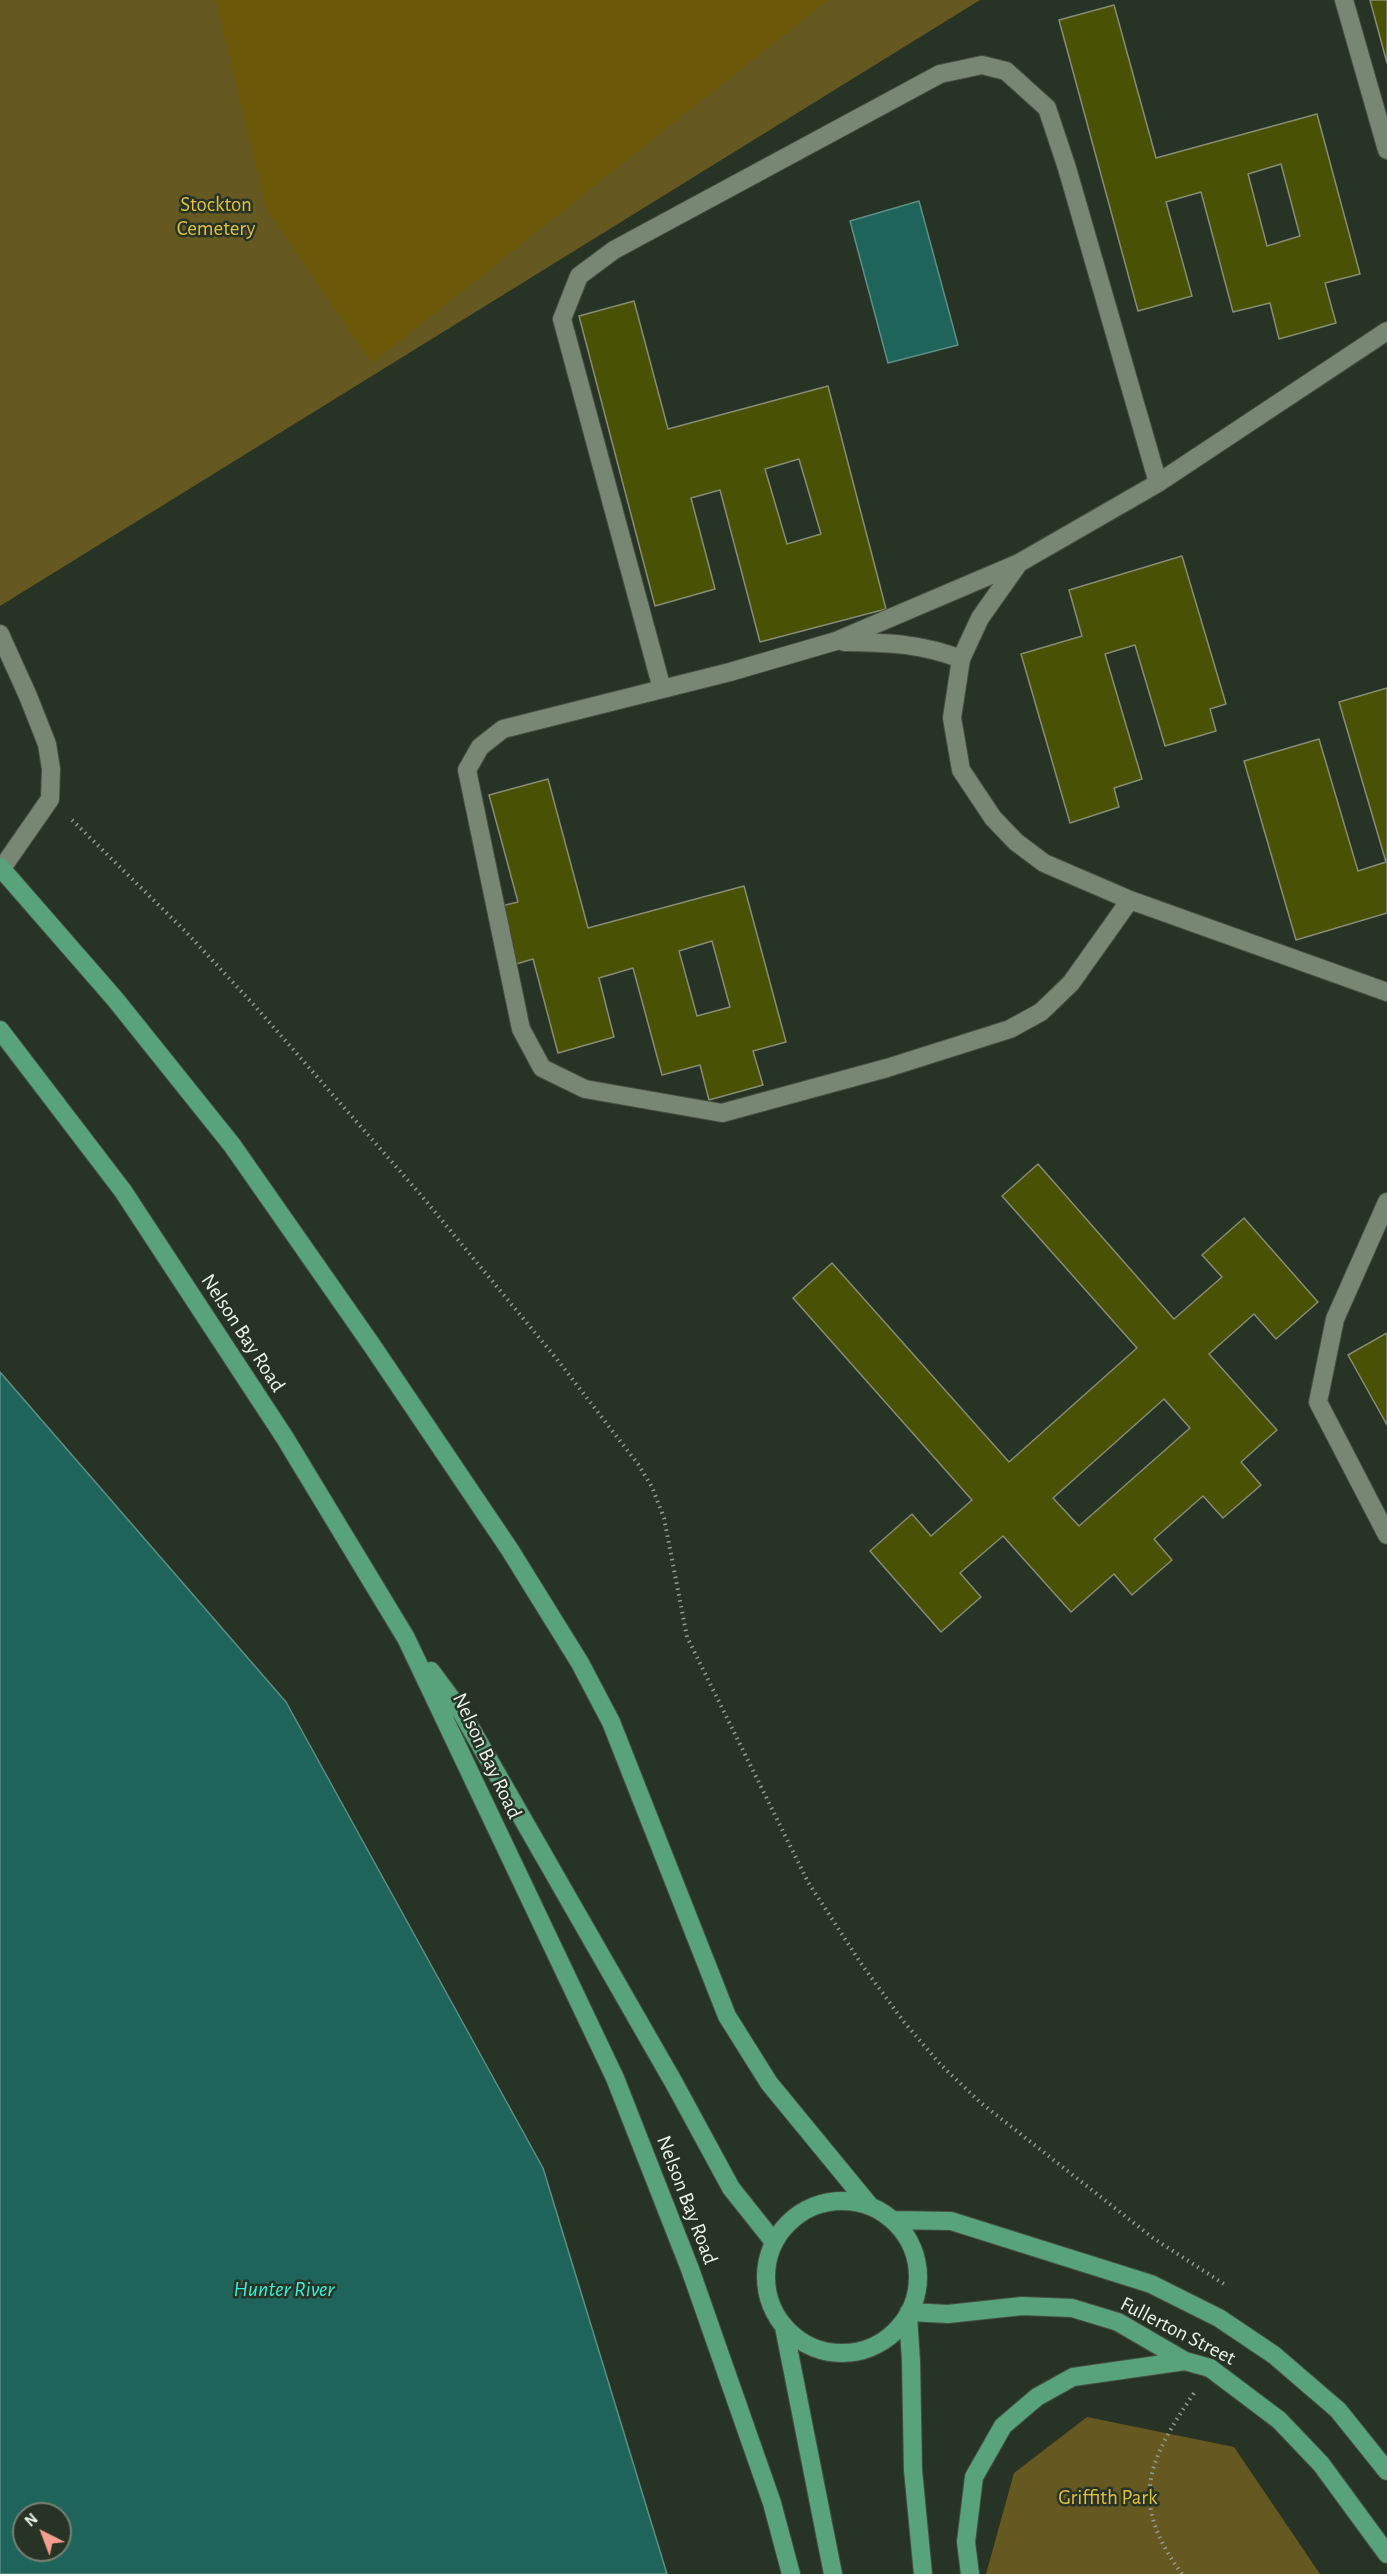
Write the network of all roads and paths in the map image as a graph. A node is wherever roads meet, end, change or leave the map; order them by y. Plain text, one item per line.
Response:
1 (1344, 0) edge
2 (1387, 150) edge
3 (1387, 331) edge
4 (1158, 483) junction
5 (1019, 563) junction
6 (0, 634) edge
7 (836, 641) junction
8 (962, 659) junction
9 (662, 689) junction
10 (50, 799) junction
11 (1, 869) edge
12 (1130, 900) junction
13 (1387, 992) edge
14 (0, 1030) edge
15 (1387, 1202) edge
16 (1387, 1535) edge
17 (406, 1638) junction
18 (870, 2206) junction
19 (892, 2220) junction
20 (774, 2242) junction
21 (1235, 2291) dead end
22 (908, 2314) junction
23 (784, 2327) junction
24 (1185, 2361) junction
25 (1183, 2408) dead end
26 (1387, 2471) edge
27 (1387, 2554) edge
28 (790, 2574) edge
29 (833, 2574) edge
30 (923, 2574) edge
31 (970, 2574) edge
32 (1182, 2574) edge

1 - 2 lane
3 - 4 lane
4 - 5 lane
4 - 9 lane
5 - 7 lane
5 - 8 lane
6 - 10 lane
7 - 8 lane
7 - 9 lane
8 - 12 lane
9 - 12 lane
10 - 11 lane
10 - 21 path
11 - 18 main road
12 - 13 lane
14 - 17 main road, Nelson Bay Road
15 - 16 lane
17 - 20 main road
17 - 28 main road, Nelson Bay Road
18 - 19 main road
18 - 20 main road
19 - 22 main road
19 - 26 main road, Fullerton Street
20 - 23 main road
22 - 23 main road
22 - 24 main road, Fullerton Street
22 - 30 main road
23 - 29 main road
24 - 27 main road, Fullerton Street
24 - 31 main road
25 - 32 path

